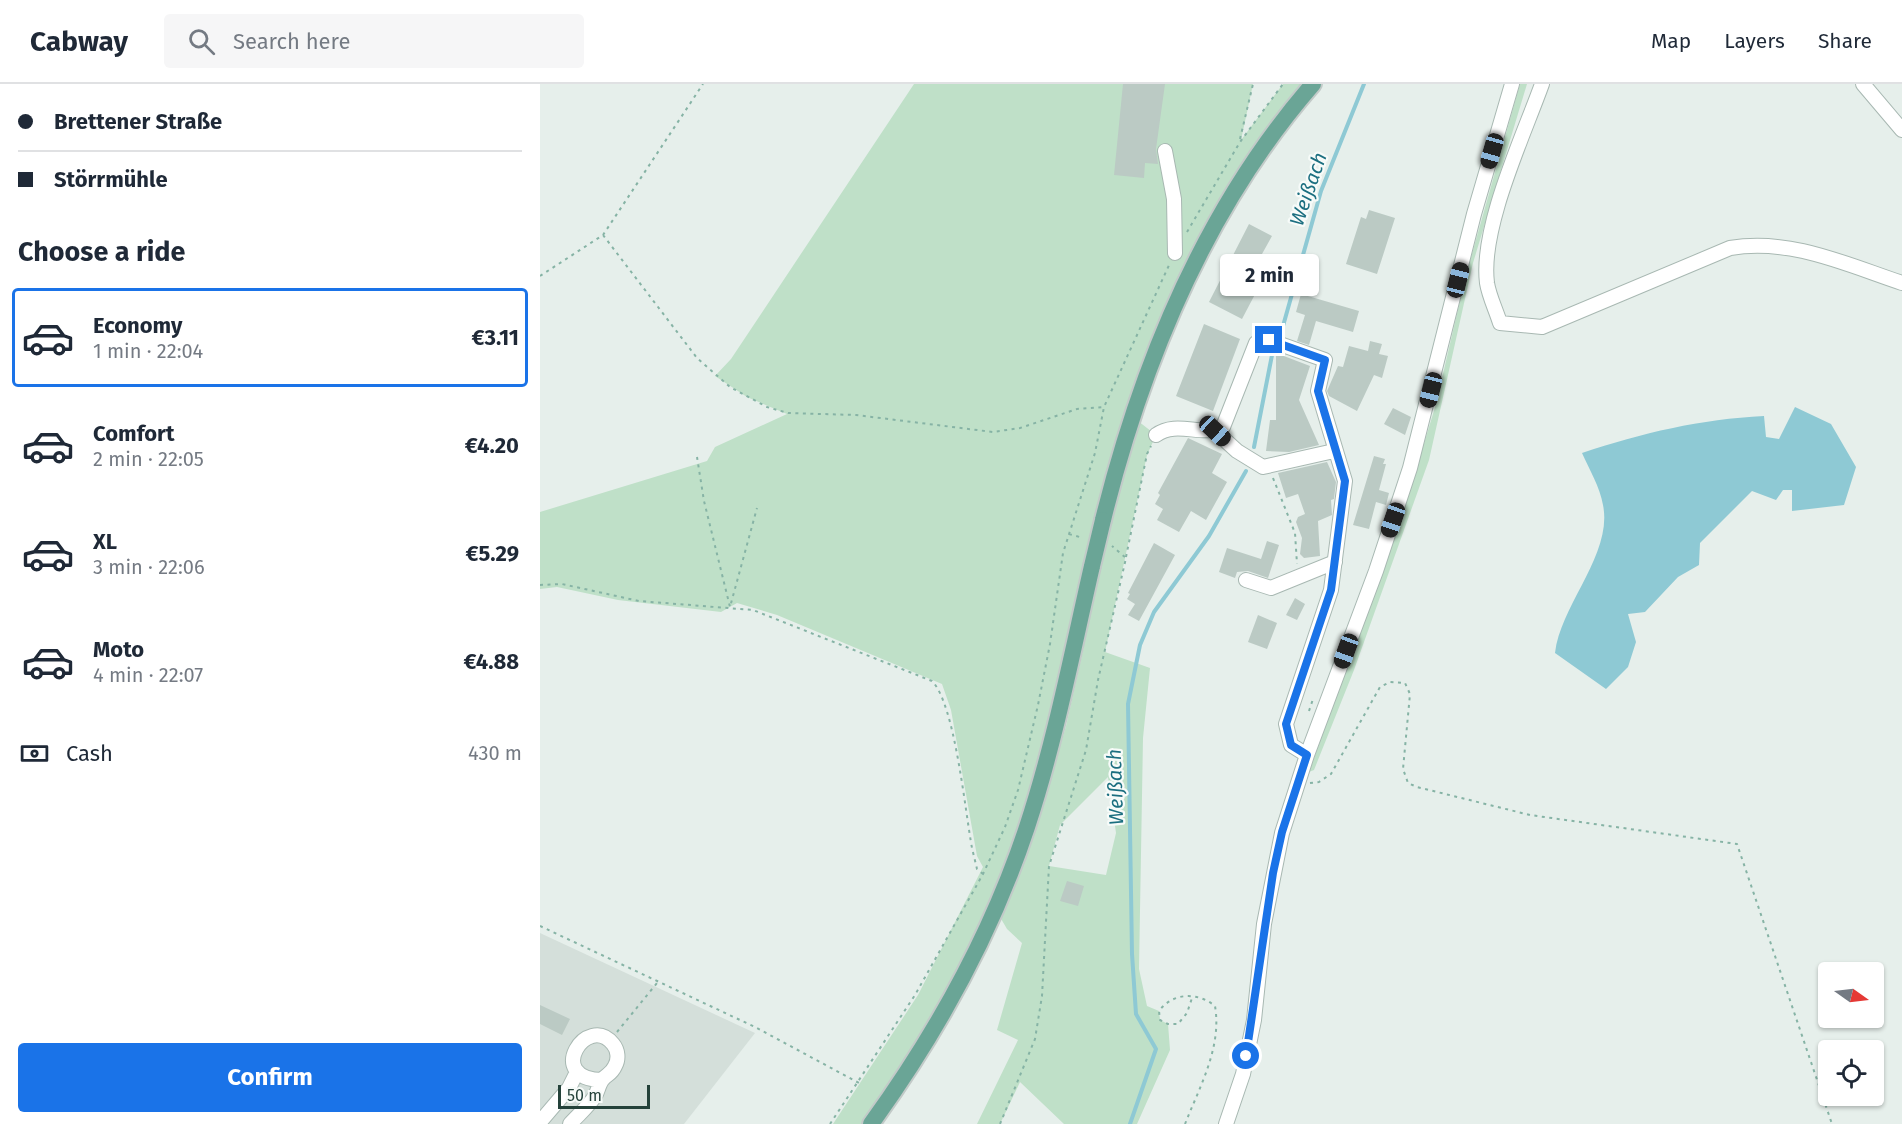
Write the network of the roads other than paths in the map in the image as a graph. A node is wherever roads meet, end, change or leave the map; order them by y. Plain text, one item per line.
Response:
1 (1313, 84) edge
2 (1512, 84) edge
3 (1542, 84) edge
4 (1863, 84) edge
5 (1902, 130) edge
6 (1165, 151) dead end
7 (1174, 253) road end
8 (1902, 283) edge
9 (1215, 431) junction
10 (1156, 435) road end
11 (1334, 451) junction
12 (1335, 562) junction
13 (1246, 580) dead end
14 (1307, 755) junction
15 (577, 1072) junction
16 (602, 1080) junction
17 (540, 1122) edge
18 (570, 1124) edge
19 (871, 1124) edge
20 (1226, 1124) edge

1 - 19 main road, bridge
2 - 14 street
3 - 8 street
4 - 5 street
6 - 7 street
9 - 10 street
9 - 11 street
9 - 11 street
11 - 12 street
12 - 13 street
12 - 14 street
14 - 20 street
15 - 16 street
15 - 16 street
15 - 17 street
16 - 18 street

